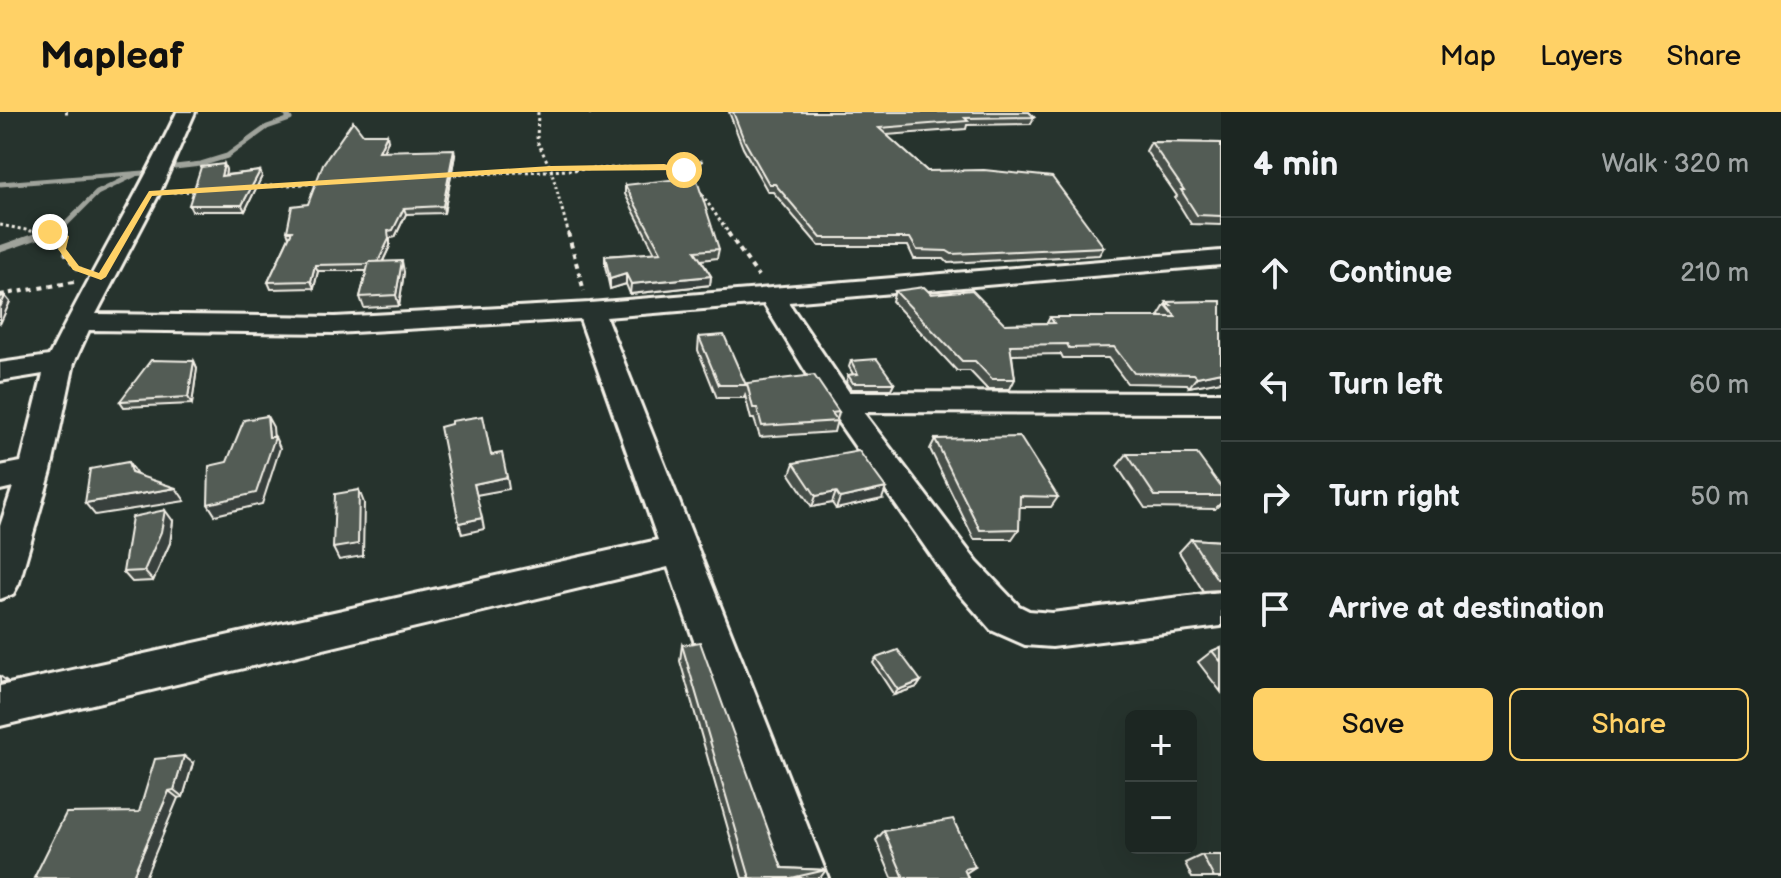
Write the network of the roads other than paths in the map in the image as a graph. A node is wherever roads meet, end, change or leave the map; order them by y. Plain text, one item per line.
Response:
1 (186, 112) edge
2 (1221, 258) edge
3 (772, 297) junction
4 (590, 311) junction
5 (79, 322) junction
6 (60, 363) junction
7 (0, 372) edge
8 (840, 402) junction
9 (1221, 403) edge
10 (35, 471) junction
11 (0, 478) edge
12 (680, 550) junction
13 (0, 583) edge
14 (1221, 609) edge
15 (0, 706) edge
16 (803, 878) edge

1 - 5 street
2 - 3 street
3 - 4 street
3 - 8 street
4 - 5 street
4 - 12 street
5 - 6 street
6 - 7 street
6 - 10 street
8 - 9 street
8 - 14 street
10 - 11 street
10 - 13 street
12 - 15 street
12 - 16 street

